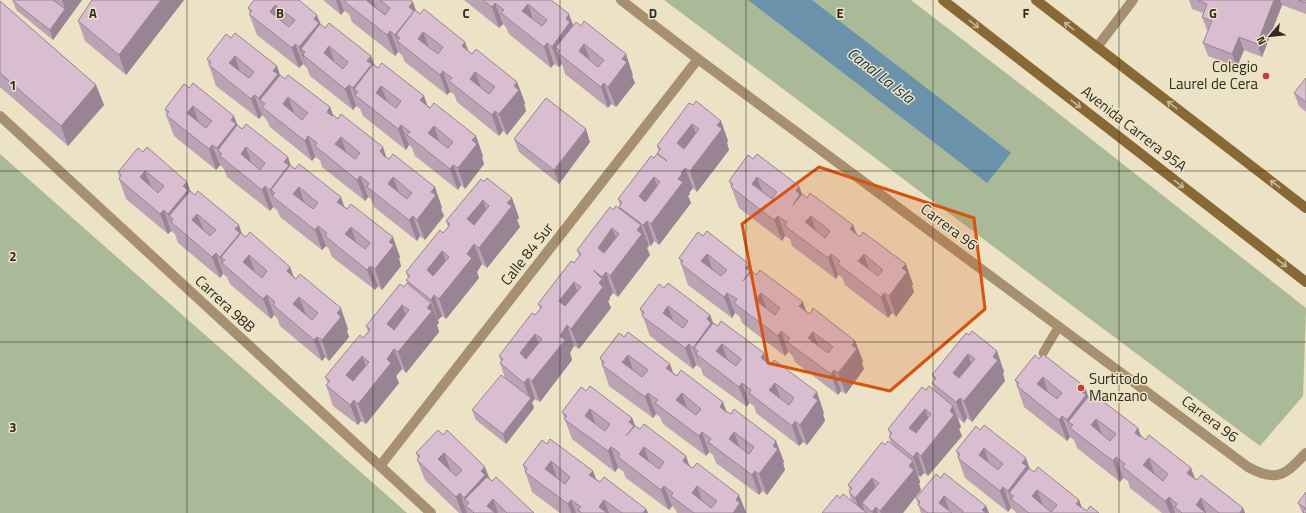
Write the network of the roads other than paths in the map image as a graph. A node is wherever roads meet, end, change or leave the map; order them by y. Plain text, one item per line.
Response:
1 (622, 0) edge
2 (943, 0) edge
3 (1036, 0) edge
4 (1133, 0) edge
5 (1097, 47) junction
6 (698, 59) junction
7 (0, 116) edge
8 (1306, 208) edge
9 (1306, 282) edge
10 (1059, 326) junction
11 (1042, 353) edge
12 (1306, 453) edge
13 (380, 466) junction
14 (431, 513) edge

1 - 6 street, Carrera 96
2 -> 9 main road, Avenida Carrera 95A
5 -> 3 main road
4 - 5 street
8 -> 5 main road
6 - 10 street, Carrera 96
6 - 13 street, Calle 84 Sur
7 - 13 street, Carrera 98B
10 - 11 lane
10 - 12 street, Carrera 96
13 - 14 street, Carrera 98B

